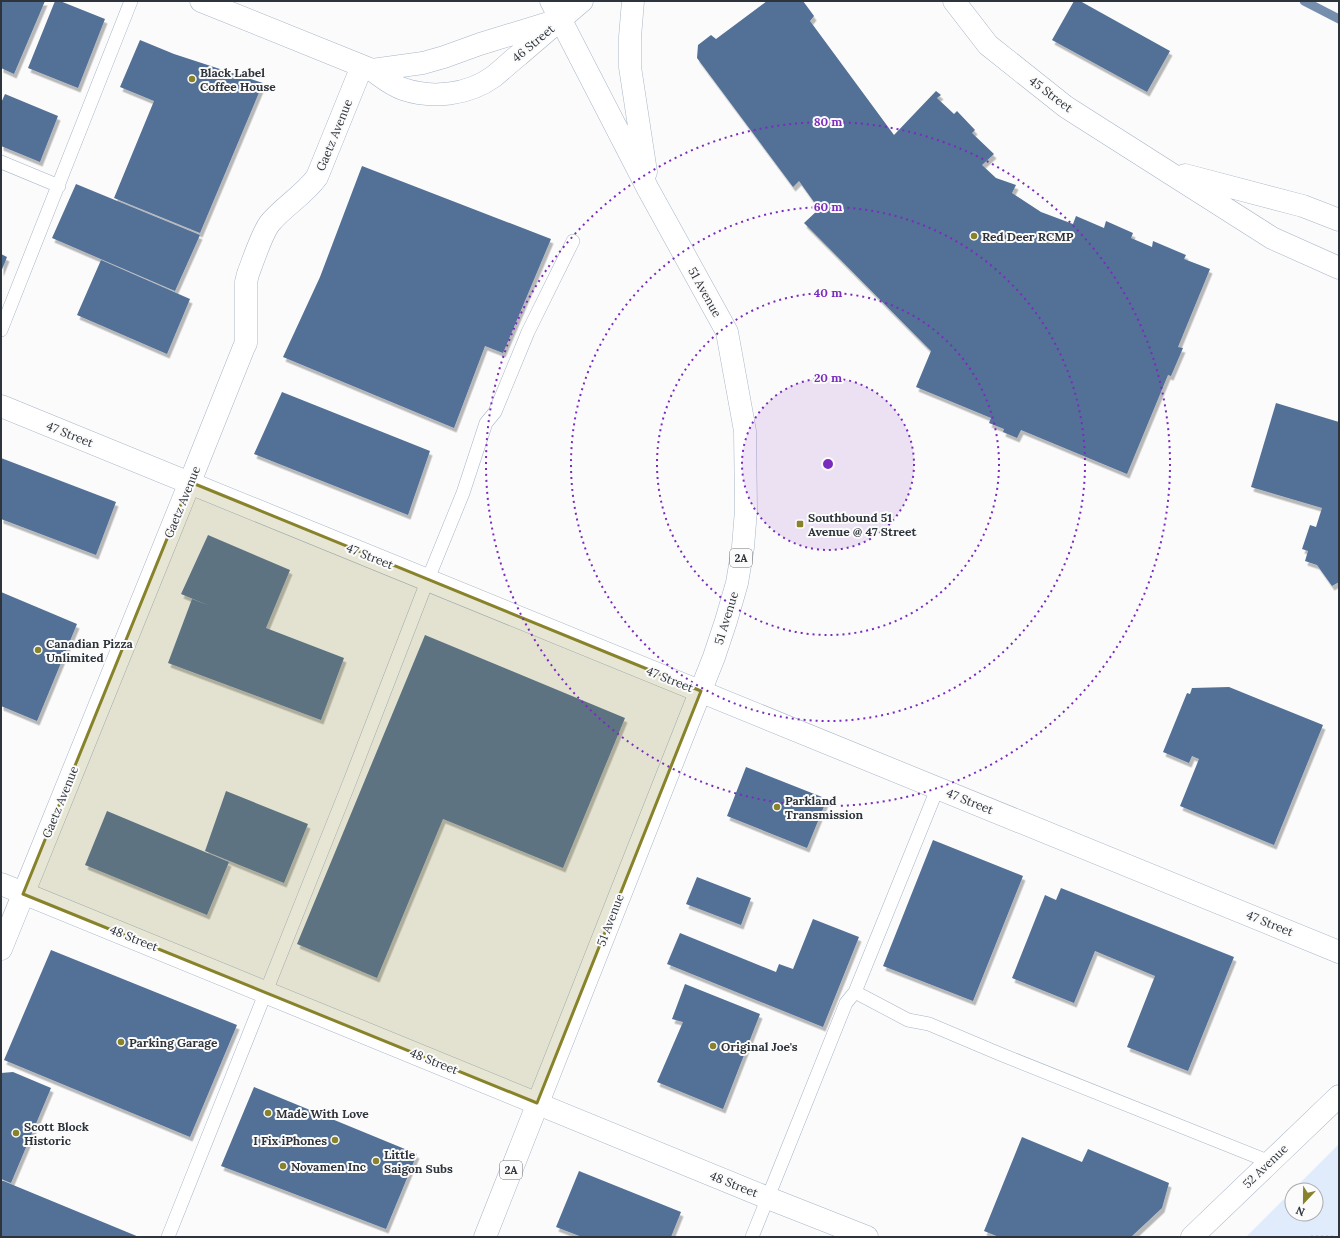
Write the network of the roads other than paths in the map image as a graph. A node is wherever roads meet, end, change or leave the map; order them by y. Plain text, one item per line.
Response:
1 (131, 1) edge
2 (202, 1) edge
3 (582, 1) edge
4 (633, 1) edge
5 (954, 1) edge
6 (556, 10) edge
7 (367, 68) junction
8 (1, 162) edge
9 (1164, 169) junction
10 (59, 186) junction
11 (648, 189) junction
12 (1339, 220) edge
13 (573, 241) dead end
14 (1339, 268) edge
15 (1, 330) edge
16 (1, 406) edge
17 (190, 482) junction
18 (428, 579) junction
19 (701, 691) junction
20 (938, 788) junction
21 (1, 884) edge
22 (23, 894) junction
23 (1, 948) edge
24 (1339, 952) edge
25 (266, 992) junction
26 (856, 992) junction
27 (1339, 1096) edge
28 (537, 1104) junction
29 (1270, 1162) junction
30 (768, 1198) junction
31 (168, 1237) edge
32 (485, 1237) edge
33 (752, 1237) edge
34 (867, 1237) edge
35 (1192, 1237) edge

1 - 10 lane
2 - 7 street, 46 Street
3 - 6 street
4 - 11 street
5 - 9 street, 45 Street
6 - 7 street, 46 Street
6 - 7 street, 46 Street
6 - 11 street, 51 Avenue / 2A
7 - 17 street, Gaetz Avenue
8 - 10 lane
9 - 12 street, 45 Street
9 - 14 street, 45 Street
10 - 15 lane
11 - 19 street, 51 Avenue / 2A
13 - 18 lane
16 - 17 street, 47 Street
17 - 18 street, 47 Street
17 - 22 street, Gaetz Avenue
18 - 19 street, 47 Street
18 - 25 lane
19 - 20 street, 47 Street
19 - 28 street, 51 Avenue / 2A
20 - 24 street, 47 Street
20 - 26 lane
21 - 22 street, 48 Street
22 - 23 street, Gaetz Avenue
22 - 25 street, 48 Street
25 - 28 street, 48 Street
25 - 31 lane
26 - 29 lane
26 - 30 lane
27 - 29 street, 52 Avenue
28 - 30 street, 48 Street
28 - 32 street, 51 Avenue / 2A
29 - 35 street, 52 Avenue
30 - 33 lane
30 - 34 street, 48 Street

